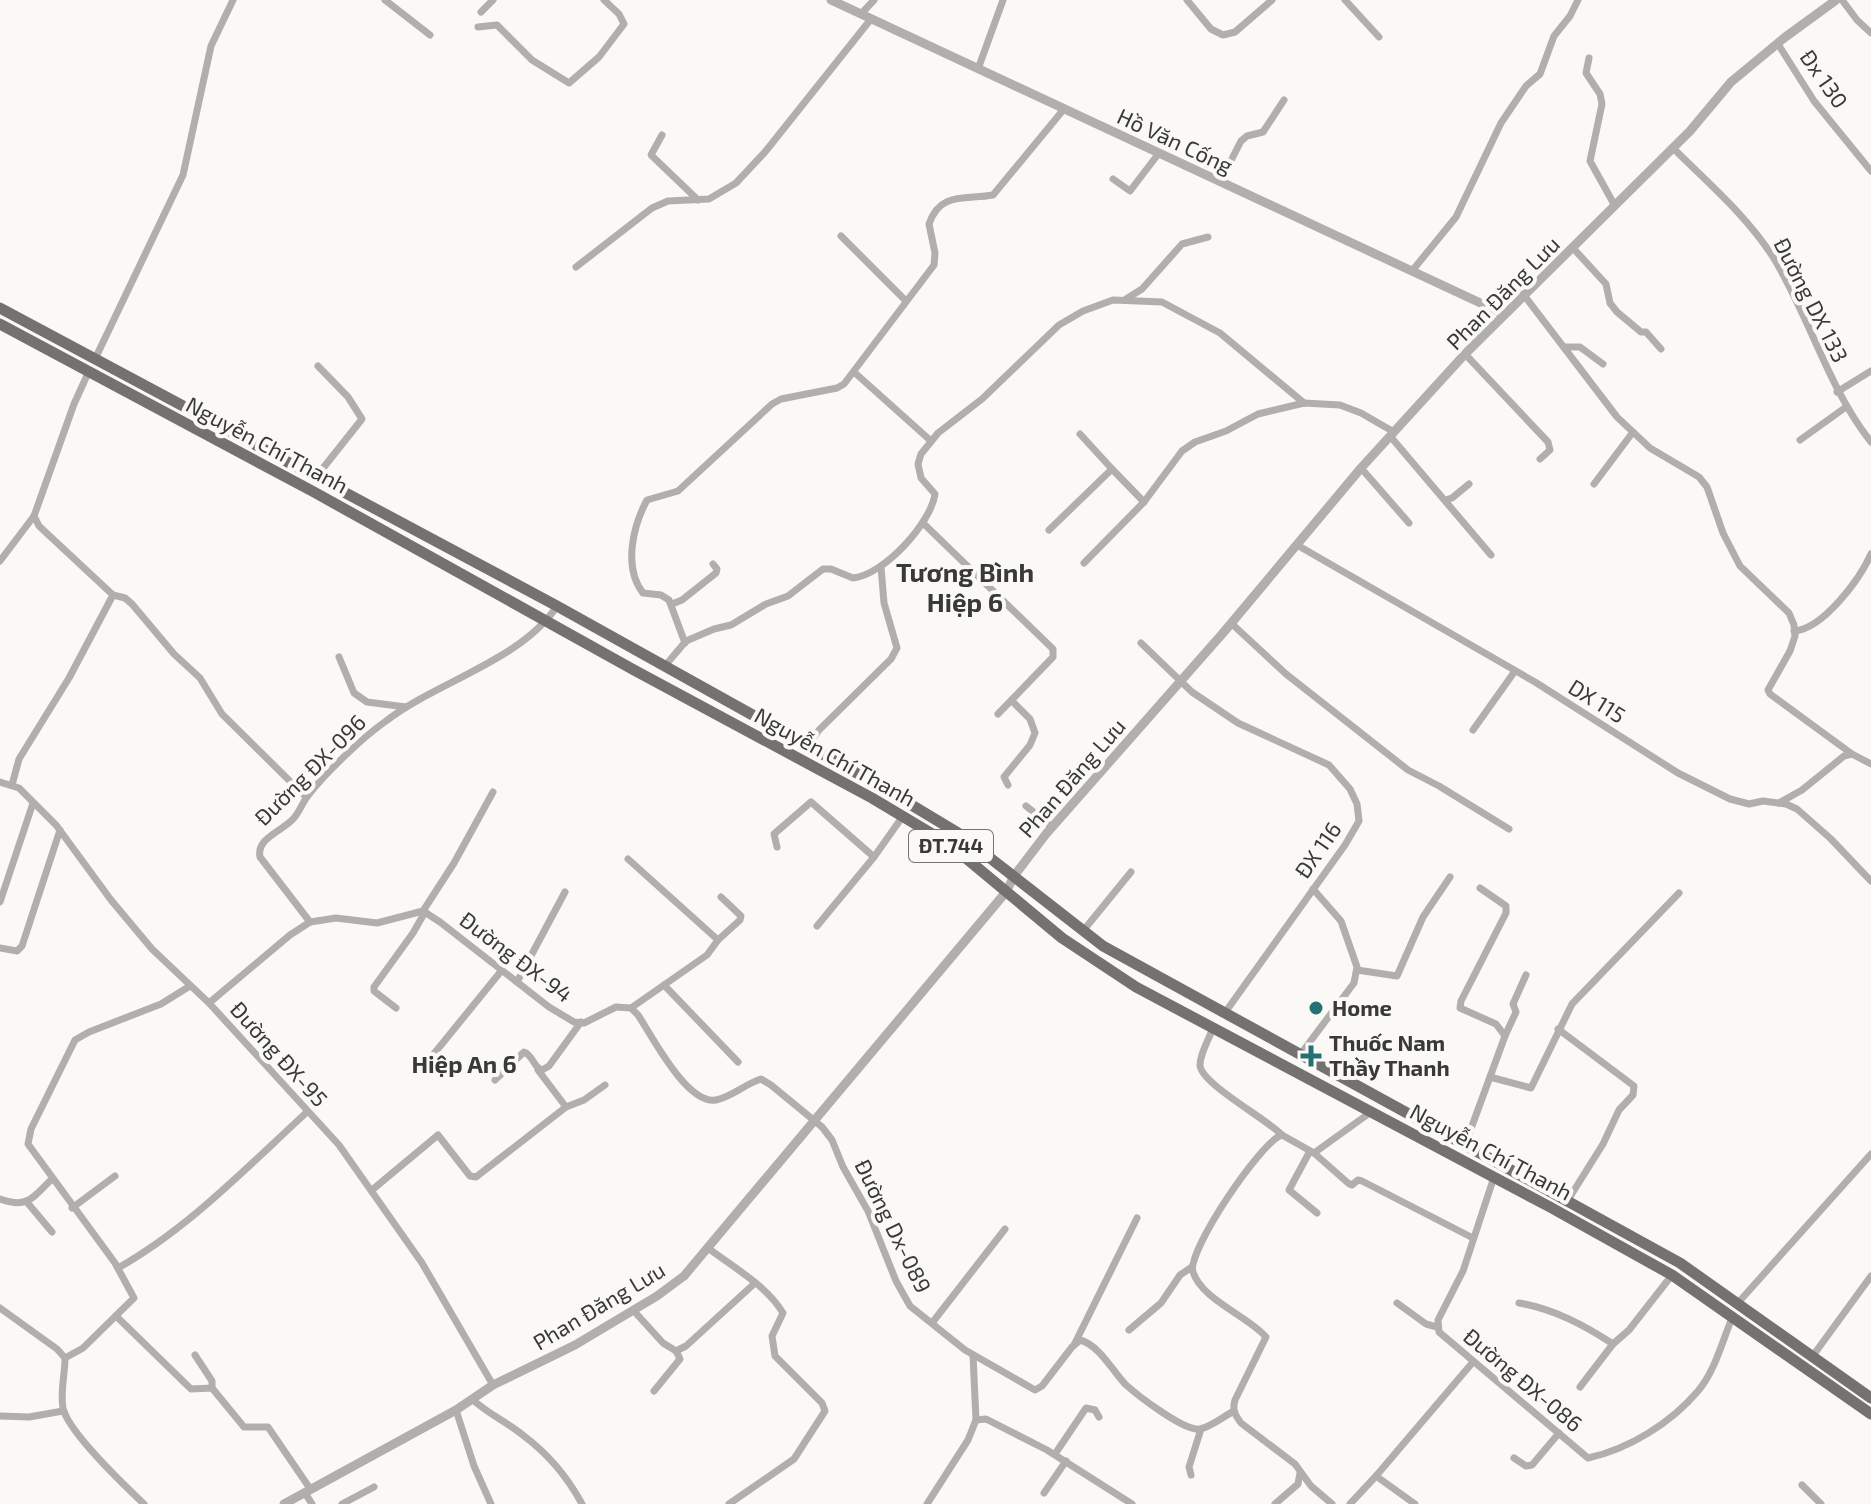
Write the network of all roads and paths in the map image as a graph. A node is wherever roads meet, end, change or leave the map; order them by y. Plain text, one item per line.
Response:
1 (233, 0) edge
2 (385, 0) edge
3 (493, 0) edge
4 (604, 0) edge
5 (831, 0) edge
6 (874, 0) edge
7 (1003, 0) edge
8 (1187, 0) edge
9 (1272, 0) edge
10 (1345, 0) edge
11 (1578, 0) edge
12 (1834, 1) edge
13 (481, 12) dead end
14 (861, 14) junction
15 (871, 19) junction
16 (478, 27) dead end
17 (1871, 33) edge
18 (430, 35) dead end
19 (1379, 37) dead end
20 (1778, 44) junction
21 (1589, 58) dead end
22 (978, 69) junction
23 (1284, 100) dead end
24 (1064, 109) junction
25 (662, 135) dead end
26 (1673, 148) junction
27 (1159, 153) junction
28 (1871, 171) edge
29 (1113, 179) dead end
30 (1220, 182) junction
31 (698, 200) junction
32 (1615, 206) junction
33 (841, 236) dead end
34 (1208, 237) dead end
35 (1573, 248) junction
36 (576, 267) dead end
37 (1412, 271) junction
38 (1523, 294) junction
39 (905, 300) junction
40 (1124, 301) junction
41 (0, 308) edge
42 (1504, 314) junction
43 (0, 324) edge
44 (1564, 347) junction
45 (1661, 349) dead end
46 (1465, 354) junction
47 (95, 359) junction
48 (1603, 364) dead end
49 (318, 366) dead end
50 (89, 371) junction
51 (1871, 371) edge
52 (854, 372) junction
53 (1837, 392) junction
54 (1304, 403) junction
55 (1846, 407) junction
56 (1633, 432) junction
57 (1080, 434) dead end
58 (1392, 434) junction
59 (1800, 440) dead end
60 (931, 441) junction
61 (1871, 442) edge
62 (1540, 459) dead end
63 (1361, 468) junction
64 (1112, 469) junction
65 (316, 477) junction
66 (1469, 484) dead end
67 (1594, 484) dead end
68 (1445, 500) junction
69 (1144, 502) junction
70 (34, 516) junction
71 (923, 523) junction
72 (1409, 523) dead end
73 (1049, 530) dead end
74 (1297, 545) junction
75 (1871, 554) edge
76 (1491, 555) dead end
77 (0, 561) edge
78 (1084, 563) dead end
79 (713, 564) dead end
80 (881, 567) junction
81 (113, 595) junction
82 (672, 604) junction
83 (557, 606) junction
84 (547, 622) junction
85 (1231, 623) junction
86 (1794, 631) junction
87 (685, 643) junction
88 (1141, 643) dead end
89 (339, 657) dead end
90 (664, 667) junction
91 (1515, 671) junction
92 (1180, 682) junction
93 (1012, 701) junction
94 (406, 707) junction
95 (998, 714) dead end
96 (1473, 730) dead end
97 (808, 745) junction
98 (1852, 754) junction
99 (800, 759) junction
100 (1871, 764) edge
101 (0, 782) edge
102 (12, 785) junction
103 (1008, 785) dead end
104 (493, 792) dead end
105 (306, 797) junction
106 (33, 803) junction
107 (1778, 803) junction
108 (1026, 806) dead end
109 (903, 816) junction
110 (1052, 827) junction
111 (1509, 829) dead end
112 (60, 830) junction
113 (777, 847) dead end
114 (874, 857) junction
115 (628, 859) dead end
116 (1131, 872) dead end
117 (1014, 876) junction
118 (1450, 877) dead end
119 (1871, 881) edge
120 (1480, 888) dead end
121 (1313, 889) junction
122 (565, 892) dead end
123 (1006, 892) junction
124 (1679, 893) dead end
125 (721, 897) dead end
126 (0, 902) edge
127 (424, 912) junction
128 (310, 922) junction
129 (817, 926) dead end
130 (1083, 931) junction
131 (718, 940) junction
132 (0, 948) edge
133 (502, 970) junction
134 (1357, 970) junction
135 (1526, 975) dead end
136 (517, 982) junction
137 (664, 985) junction
138 (190, 986) junction
139 (209, 1003) junction
140 (396, 1008) dead end
141 (631, 1008) junction
142 (1224, 1014) junction
143 (581, 1022) junction
144 (1213, 1028) junction
145 (1558, 1029) junction
146 (1505, 1036) junction
147 (1299, 1056) junction
148 (738, 1062) dead end
149 (537, 1068) junction
150 (423, 1072) dead end
151 (1490, 1077) junction
152 (495, 1080) dead end
153 (605, 1085) dead end
154 (1379, 1098) junction
155 (566, 1107) junction
156 (1372, 1111) junction
157 (307, 1112) junction
158 (815, 1121) junction
159 (1282, 1135) junction
160 (1465, 1145) junction
161 (1312, 1152) junction
162 (1871, 1154) edge
163 (115, 1176) dead end
164 (1494, 1177) junction
165 (52, 1179) junction
166 (372, 1190) junction
167 (0, 1199) edge
168 (1568, 1200) junction
169 (26, 1201) junction
170 (72, 1208) junction
171 (1317, 1213) dead end
172 (1137, 1218) dead end
173 (1005, 1229) dead end
174 (52, 1232) dead end
175 (1473, 1238) junction
176 (708, 1248) junction
177 (1680, 1263) junction
178 (1192, 1267) junction
179 (118, 1268) junction
180 (1672, 1275) junction
181 (1871, 1276) edge
182 (755, 1283) junction
183 (1397, 1303) dead end
184 (1519, 1303) dead end
185 (1737, 1304) junction
186 (0, 1308) edge
187 (633, 1310) junction
188 (116, 1316) junction
189 (1732, 1318) junction
190 (932, 1323) junction
191 (1437, 1327) junction
192 (1129, 1330) dead end
193 (1613, 1344) junction
194 (1074, 1345) junction
195 (676, 1351) junction
196 (195, 1355) dead end
197 (973, 1355) junction
198 (1812, 1357) junction
199 (65, 1358) junction
200 (1473, 1362) junction
201 (493, 1385) junction
202 (1580, 1387) dead end
203 (212, 1388) junction
204 (654, 1391) dead end
205 (1870, 1397) edge
206 (472, 1399) junction
207 (456, 1410) junction
208 (63, 1411) junction
209 (1234, 1411) junction
210 (1871, 1414) edge
211 (0, 1416) edge
212 (1099, 1417) dead end
213 (976, 1420) junction
214 (1201, 1429) junction
215 (1559, 1433) junction
216 (1055, 1454) junction
217 (1514, 1458) dead end
218 (1066, 1461) junction
219 (1300, 1473) junction
220 (1191, 1475) dead end
221 (1376, 1476) junction
222 (1802, 1485) dead end
223 (374, 1487) dead end
224 (308, 1491) junction
225 (1044, 1493) dead end
226 (144, 1504) edge
227 (284, 1504) edge
228 (312, 1504) edge
229 (342, 1504) edge
230 (491, 1504) edge
231 (582, 1504) edge
232 (729, 1504) edge
233 (927, 1504) edge
234 (1132, 1504) edge
235 (1275, 1504) edge
236 (1332, 1504) edge
237 (1350, 1504) edge
238 (1415, 1504) edge
239 (1821, 1504) edge

1 - 47 street
2 - 18 street
3 - 13 street
4 - 16 street
5 - 14 street, Hồ Văn Cống
6 - 14 street
7 - 22 street
8 - 9 street
10 - 19 street
11 - 37 street
12 - 17 street
12 - 20 street, Phan Đăng Lưu
14 - 15 street, Hồ Văn Cống
15 - 22 street, Hồ Văn Cống
15 - 31 street
20 - 26 street, Phan Đăng Lưu
20 - 28 street, Đx 130
21 - 32 street
22 - 24 street, Hồ Văn Cống
23 - 30 street
24 - 27 street, Hồ Văn Cống
24 - 39 street
25 - 31 street
26 - 32 street, Phan Đăng Lưu
26 - 53 street, Đường DX 133
27 - 29 street
27 - 30 street, Hồ Văn Cống
30 - 37 street, Hồ Văn Cống
31 - 36 street
32 - 35 street, Phan Đăng Lưu
33 - 39 street
34 - 40 street
35 - 38 street, Phan Đăng Lưu
35 - 45 street
37 - 42 street, Hồ Văn Cống
38 - 42 street, Phan Đăng Lưu
38 - 44 street
39 - 52 street
40 - 54 street
40 - 60 street
41 - 47 main road, Nguyễn Chí Thanh / ĐT.744
42 - 46 street, Phan Đăng Lưu
43 - 50 main road, Nguyễn Chí Thanh / ĐT.744
44 - 48 street
44 - 56 street
46 - 58 street, Phan Đăng Lưu
46 - 62 street
47 - 50 main road
47 - 65 main road, Nguyễn Chí Thanh / ĐT.744
49 - 65 street
50 - 70 street
50 - 84 main road, Nguyễn Chí Thanh / ĐT.744
51 - 53 street
52 - 60 street
52 - 82 street
53 - 55 street, Đường DX 133
54 - 58 street
54 - 69 street
55 - 59 street
55 - 61 street, Đường DX 133
56 - 67 street
56 - 86 street
57 - 64 street
58 - 63 street, Phan Đăng Lưu
58 - 68 street
60 - 71 street
63 - 72 street
63 - 74 street, Phan Đăng Lưu
64 - 69 street
64 - 73 street
65 - 83 main road, Nguyễn Chí Thanh / ĐT.744
66 - 68 street
68 - 76 street
69 - 78 street
70 - 77 street
70 - 81 street
71 - 80 street
71 - 93 street
74 - 85 street, Phan Đăng Lưu
74 - 91 street, DX 115
75 - 86 street
79 - 82 street
80 - 87 street
80 - 97 street
81 - 102 street
81 - 105 street
82 - 87 street
83 - 84 street
83 - 90 main road, Nguyễn Chí Thanh / ĐT.744
84 - 94 street, Đường ĐX-096
84 - 99 main road, Nguyễn Chí Thanh / ĐT.744
85 - 92 street, Phan Đăng Lưu
85 - 111 street
86 - 98 street
87 - 90 street
88 - 92 street, ĐX 116
89 - 94 street
90 - 97 main road, Nguyễn Chí Thanh / ĐT.744
91 - 96 street
91 - 107 street, DX 115
92 - 110 street, Phan Đăng Lưu
92 - 121 street, ĐX 116
93 - 95 street
93 - 103 street
94 - 105 street, Đường ĐX-096
97 - 99 main road
97 - 117 main road, Nguyễn Chí Thanh / ĐT.744
98 - 100 street
98 - 107 street
99 - 109 main road, Nguyễn Chí Thanh / ĐT.744
101 - 102 street, Đường ĐX-95
102 - 106 street, Đường ĐX-95
104 - 127 street
105 - 128 street, Đường ĐX-096
106 - 112 street, Đường ĐX-95
106 - 126 street
107 - 119 street, DX 115
108 - 110 street
109 - 114 street
109 - 123 main road, Nguyễn Chí Thanh / ĐT.744
110 - 117 street, Phan Đăng Lưu
112 - 132 street
112 - 138 street, Đường ĐX-95
113 - 114 street
114 - 129 street
115 - 131 street
116 - 130 street
117 - 123 street, Phan Đăng Lưu
117 - 130 main road, Nguyễn Chí Thanh / ĐT.744
118 - 134 street
120 - 146 street
121 - 134 street
121 - 142 street, ĐX 116
122 - 136 street
123 - 144 main road, Nguyễn Chí Thanh / ĐT.744
123 - 158 street, Phan Đăng Lưu
124 - 145 street
125 - 131 street
127 - 128 street
127 - 133 street, Đường ĐX-94
127 - 140 street
128 - 139 street
130 - 142 main road, Nguyễn Chí Thanh / ĐT.744
131 - 137 street
133 - 136 street, Đường ĐX-94
133 - 150 street
134 - 147 street
135 - 146 street
136 - 143 street, Đường ĐX-94
137 - 141 street
137 - 148 street
138 - 139 street, Đường ĐX-95
138 - 165 street
139 - 157 street, Đường ĐX-95
141 - 143 street, Đường ĐX-94
141 - 158 street
142 - 147 main road, Nguyễn Chí Thanh / ĐT.744
143 - 149 street
144 - 156 main road, Nguyễn Chí Thanh / ĐT.744
144 - 159 street
145 - 151 street
145 - 168 street
146 - 151 street
147 - 154 main road, Nguyễn Chí Thanh / ĐT.744
149 - 152 street
149 - 155 street
151 - 160 street
153 - 155 street
154 - 156 main road
154 - 160 main road, Nguyễn Chí Thanh / ĐT.744
155 - 166 street
156 - 161 street
156 - 164 main road, Nguyễn Chí Thanh / ĐT.744
157 - 166 street, Đường ĐX-95
157 - 179 street
158 - 176 street, Phan Đăng Lưu
158 - 190 street, Đường Dx-089
159 - 161 street
159 - 178 street
160 - 168 main road, Nguyễn Chí Thanh / ĐT.744
161 - 171 street
161 - 175 street
162 - 185 street
163 - 170 street
164 - 175 street, Đường ĐX-086
164 - 180 main road, Nguyễn Chí Thanh / ĐT.744
165 - 169 street
165 - 170 street
166 - 201 street, Đường ĐX-95
167 - 169 street
168 - 177 main road, Nguyễn Chí Thanh / ĐT.744
169 - 174 street
170 - 179 street
172 - 194 street
173 - 190 street
175 - 191 street, Đường ĐX-086
176 - 182 street
176 - 187 street, Phan Đăng Lưu
177 - 180 main road
177 - 185 main road, Nguyễn Chí Thanh / ĐT.744
178 - 192 street
178 - 209 street
179 - 188 street
180 - 189 main road, Nguyễn Chí Thanh / ĐT.744
180 - 193 street
181 - 198 street
182 - 195 street
182 - 232 street
183 - 191 street
184 - 193 street
185 - 198 main road, Nguyễn Chí Thanh / ĐT.744
186 - 199 street
187 - 195 street
187 - 201 street, Phan Đăng Lưu
188 - 199 street
188 - 203 street
189 - 210 main road, Nguyễn Chí Thanh / ĐT.744
189 - 215 street, Đường ĐX-086
190 - 197 street, Đường Dx-089
191 - 200 street, Đường ĐX-086
193 - 202 street
194 - 197 street, Đường Dx-089
194 - 214 street
195 - 204 street
196 - 203 street
197 - 213 street
198 - 205 main road, Nguyễn Chí Thanh / ĐT.744
199 - 208 street
200 - 215 street, Đường ĐX-086
200 - 221 street
201 - 206 street, Phan Đăng Lưu
203 - 224 street
206 - 207 street, Phan Đăng Lưu
206 - 231 street
207 - 224 street, Phan Đăng Lưu
207 - 230 street
208 - 211 street
208 - 226 street
209 - 214 street
209 - 219 street
212 - 216 street
213 - 216 street
213 - 233 street
214 - 220 street
215 - 217 street
216 - 218 street
218 - 225 street
218 - 234 street
219 - 235 street
219 - 236 street
221 - 237 street
221 - 238 street
222 - 239 street
223 - 229 street
224 - 227 street, Phan Đăng Lưu
224 - 228 street

